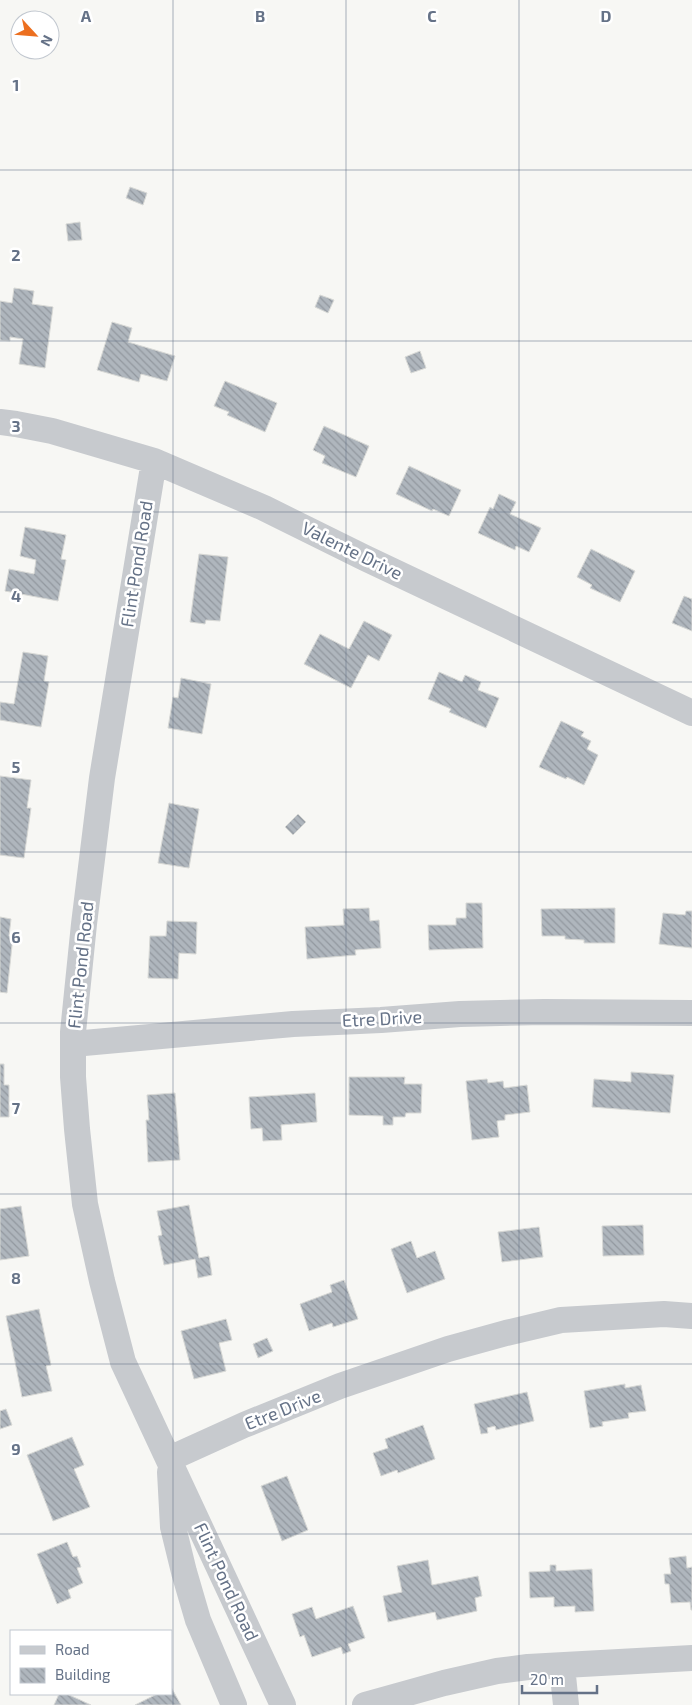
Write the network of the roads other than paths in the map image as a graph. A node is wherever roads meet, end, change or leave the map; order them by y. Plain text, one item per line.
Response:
1 (0, 422) edge
2 (154, 461) junction
3 (692, 713) edge
4 (692, 1013) edge
5 (73, 1044) junction
6 (692, 1316) edge
7 (169, 1459) junction
8 (692, 1658) edge
9 (562, 1666) junction
10 (234, 1705) edge
11 (282, 1705) edge
12 (365, 1705) edge
13 (566, 1705) edge

1 - 2 street, Valente Drive
2 - 3 street, Valente Drive
2 - 5 street, Flint Pond Road
4 - 5 street, Etre Drive
5 - 7 street, Flint Pond Road
6 - 7 street, Etre Drive
7 - 10 street, Flint Pond Road
7 - 11 street, Flint Pond Road
8 - 9 street
9 - 12 street
9 - 13 street

